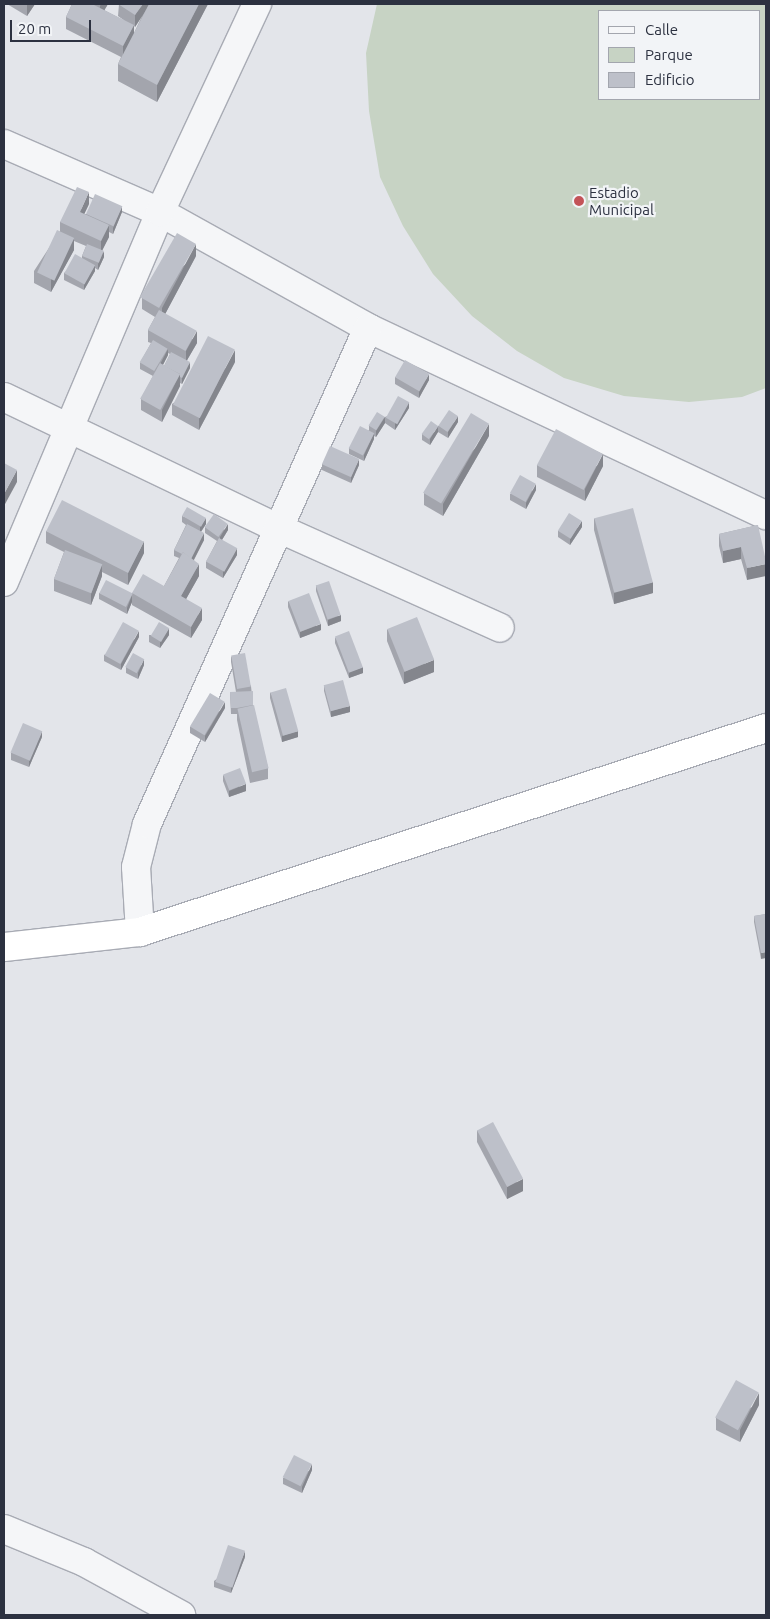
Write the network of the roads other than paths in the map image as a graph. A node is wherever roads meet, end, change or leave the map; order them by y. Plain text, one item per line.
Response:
1 (257, 4) edge
2 (4, 144) edge
3 (160, 212) junction
4 (368, 328) junction
5 (4, 397) edge
6 (68, 429) junction
7 (766, 515) edge
8 (278, 528) junction
9 (4, 582) edge
10 (500, 628) dead end
11 (766, 728) edge
12 (140, 932) junction
13 (4, 947) edge
14 (4, 1529) edge
15 (181, 1615) edge

1 - 3 street
2 - 3 street
3 - 4 street
3 - 6 street
4 - 7 street
4 - 8 street
5 - 6 street
6 - 8 street
6 - 9 street
8 - 10 street
8 - 12 street
11 - 12 highway
12 - 13 highway
14 - 15 street

